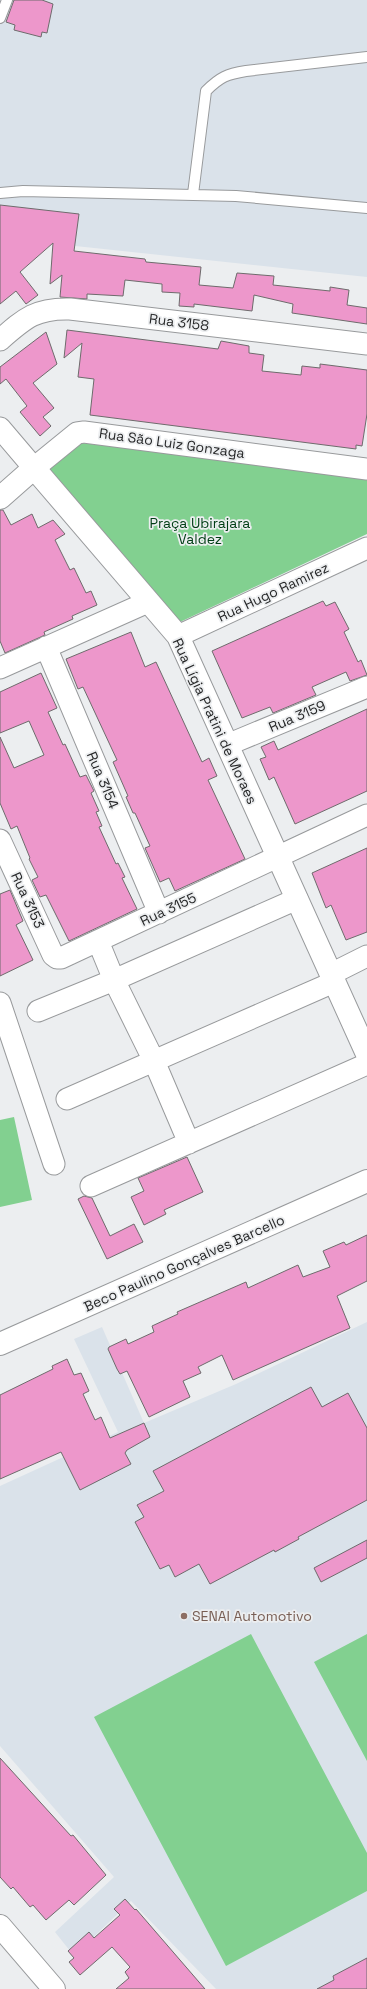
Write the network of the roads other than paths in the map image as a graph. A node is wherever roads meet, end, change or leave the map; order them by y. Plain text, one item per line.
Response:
1 (8, 0) edge
2 (0, 18) edge
3 (367, 57) edge
4 (0, 193) edge
5 (193, 194) junction
6 (367, 208) edge
7 (0, 340) edge
8 (367, 344) edge
9 (0, 428) edge
10 (34, 468) junction
11 (367, 469) edge
12 (0, 498) edge
13 (367, 548) edge
14 (148, 602) junction
15 (178, 636) junction
16 (46, 647) junction
17 (0, 668) edge
18 (367, 687) edge
19 (227, 745) junction
20 (367, 815) edge
21 (0, 840) edge
22 (278, 858) junction
23 (297, 899) junction
24 (159, 913) junction
25 (98, 941) junction
26 (367, 956) edge
27 (57, 958) joint
28 (332, 978) junction
29 (114, 980) junction
30 (0, 1003) edge
31 (38, 1011) dead end
32 (367, 1054) edge
33 (154, 1061) junction
34 (367, 1064) edge
35 (67, 1099) dead end
36 (189, 1143) junction
37 (54, 1164) dead end
38 (367, 1181) edge
39 (91, 1186) dead end
40 (0, 1344) edge
41 (0, 1926) edge
42 (54, 1989) edge

1 - 2 lane
3 - 5 lane
4 - 5 lane
5 - 6 lane
7 - 8 street, Rua 3158
9 - 10 street, Rua Lígia Pratini de Moraes
10 - 11 street, Rua São Luiz Gonzaga
10 - 12 street, Rua São Luiz Gonzaga
10 - 14 street, Rua Lígia Pratini de Moraes
13 - 15 street, Rua Hugo Ramirez
14 - 15 street, Rua Lígia Pratini de Moraes
14 - 16 street
15 - 19 street, Rua Lígia Pratini de Moraes
16 - 17 street
16 - 24 street, Rua 3154
18 - 19 street, Rua 3159
19 - 22 street, Rua Lígia Pratini de Moraes
20 - 22 street, Rua 3155
21 - 27 street, Rua 3153
22 - 23 street, Rua Lígia Pratini de Moraes
22 - 24 street, Rua 3155
23 - 28 street, Rua Lígia Pratini de Moraes
23 - 29 street
24 - 25 street, Rua 3155
25 - 27 street, Rua 3155
25 - 29 street
26 - 28 street
28 - 32 street, Rua Lígia Pratini de Moraes
28 - 33 street
29 - 31 street
29 - 33 street
30 - 37 street
33 - 35 street
33 - 36 street
34 - 36 street
36 - 39 street
38 - 40 street, Beco Paulino Gonçalves Barcello
41 - 42 street

